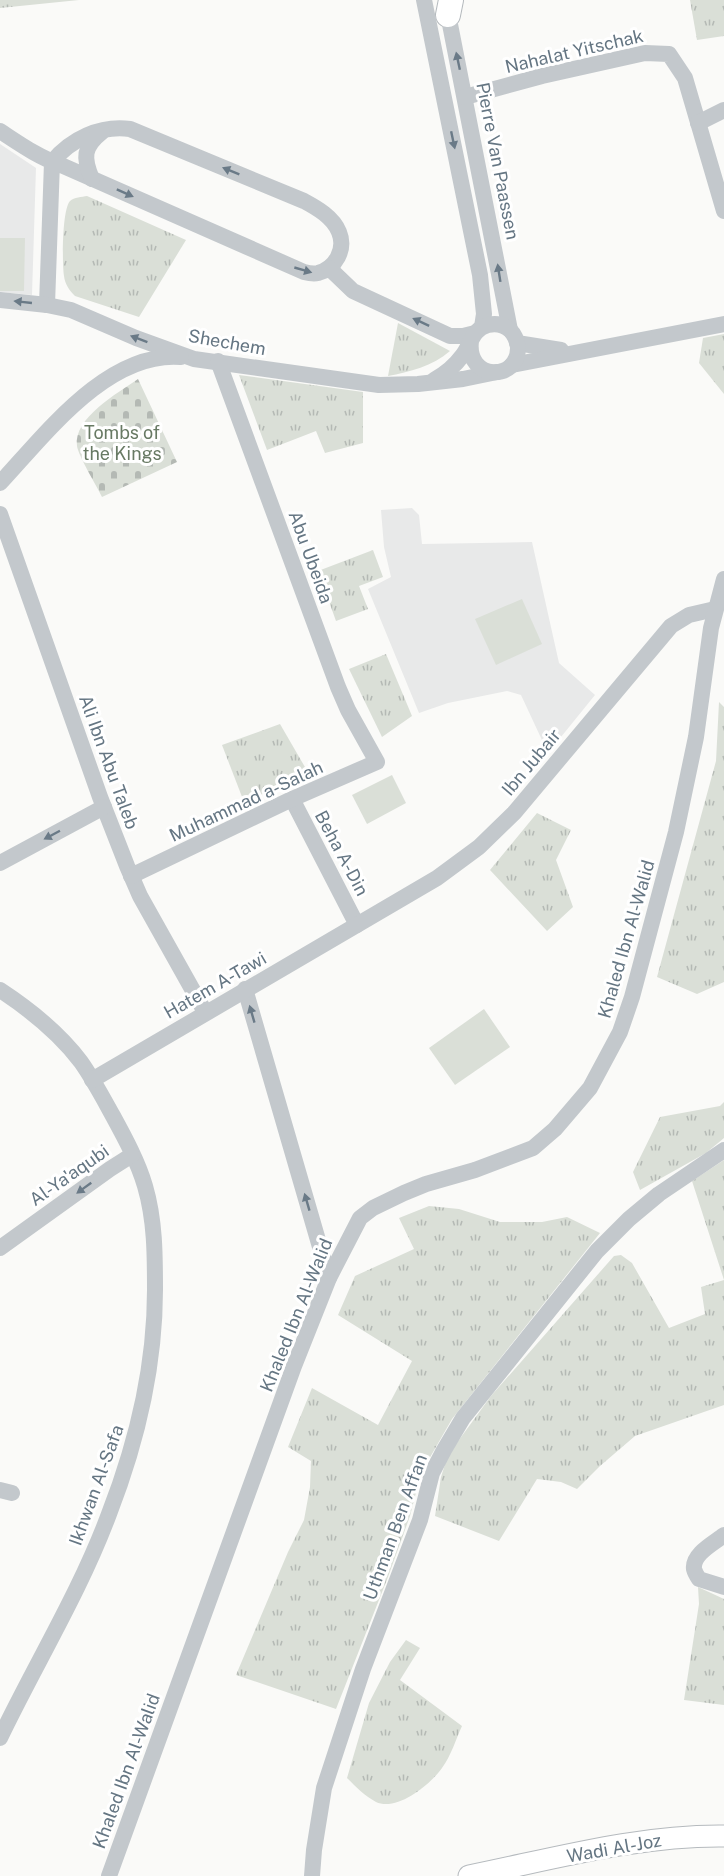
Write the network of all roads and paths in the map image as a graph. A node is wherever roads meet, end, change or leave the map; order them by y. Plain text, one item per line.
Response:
1 (424, 0) edge
2 (448, 5) edge
3 (465, 97) junction
4 (724, 110) edge
5 (698, 123) junction
6 (105, 130) junction
7 (0, 131) edge
8 (52, 162) junction
9 (92, 178) junction
10 (724, 211) edge
11 (329, 268) junction
12 (0, 300) edge
13 (46, 304) junction
14 (724, 324) edge
15 (476, 334) junction
16 (514, 336) junction
17 (579, 351) junction
18 (194, 358) junction
19 (219, 361) junction
20 (504, 368) junction
21 (418, 384) junction
22 (0, 483) edge
23 (0, 513) edge
24 (724, 579) edge
25 (715, 609) junction
26 (378, 762) joint
27 (292, 799) junction
28 (104, 807) junction
29 (0, 863) edge
30 (131, 876) junction
31 (357, 924) junction
32 (245, 989) junction
33 (0, 990) edge
34 (205, 1012) junction
35 (92, 1080) junction
36 (724, 1150) edge
37 (132, 1155) junction
38 (0, 1248) edge
39 (329, 1278) junction
40 (724, 1535) edge
41 (724, 1587) edge
42 (0, 1738) edge
43 (724, 1836) edge
44 (109, 1876) edge
45 (312, 1876) edge
46 (474, 1876) edge

1 -> 15 street
3 -> 2 street, Pierre Van Paassen
3 - 5 street, Nahalat Yitschak
16 -> 3 street, Pierre Van Paassen
4 - 5 street
5 - 10 street, Nahalat Yitschak
6 - 8 street
6 - 9 street
11 -> 6 street
7 - 8 street
8 - 9 street
8 - 13 street
9 -> 11 street
15 -> 11 street
13 -> 12 street, Shechem
18 -> 13 street, Shechem
14 - 17 street, Shechem
15 - 16 street
15 - 20 street
15 - 21 street, Shechem
16 - 17 street, Shechem
16 - 20 street
17 - 20 street, Shechem
18 - 19 street, Shechem
18 - 22 street
19 - 21 street, Shechem
19 - 26 street, Abu Ubeida
20 - 21 street, Shechem
23 - 28 street, Ali Ibn Abu Taleb
24 - 25 street, Khaled Ibn Al-Walid
25 - 31 street, Ibn Jubair
25 - 39 street, Khaled Ibn Al-Walid
26 - 27 street, Muhammad a-Salah
27 - 30 street, Muhammad a-Salah
27 - 31 street, Beha A-Din
28 -> 29 street
28 - 30 street, Ali Ibn Abu Taleb
30 - 34 street, Ali Ibn Abu Taleb
31 - 32 street, Hatem A-Tawi
32 - 34 street, Hatem A-Tawi
39 -> 32 street
33 - 35 street, Ikhwan Al-Safa
34 - 35 street, Hatem A-Tawi
35 - 37 street, Ikhwan Al-Safa
36 - 45 street, Uthman Ben Affan
37 -> 38 street, Al-Ya'aqubi
37 - 42 street, Ikhwan Al-Safa
39 - 44 street, Khaled Ibn Al-Walid
40 - 41 street
43 - 46 main road, Wadi Al-Joz

